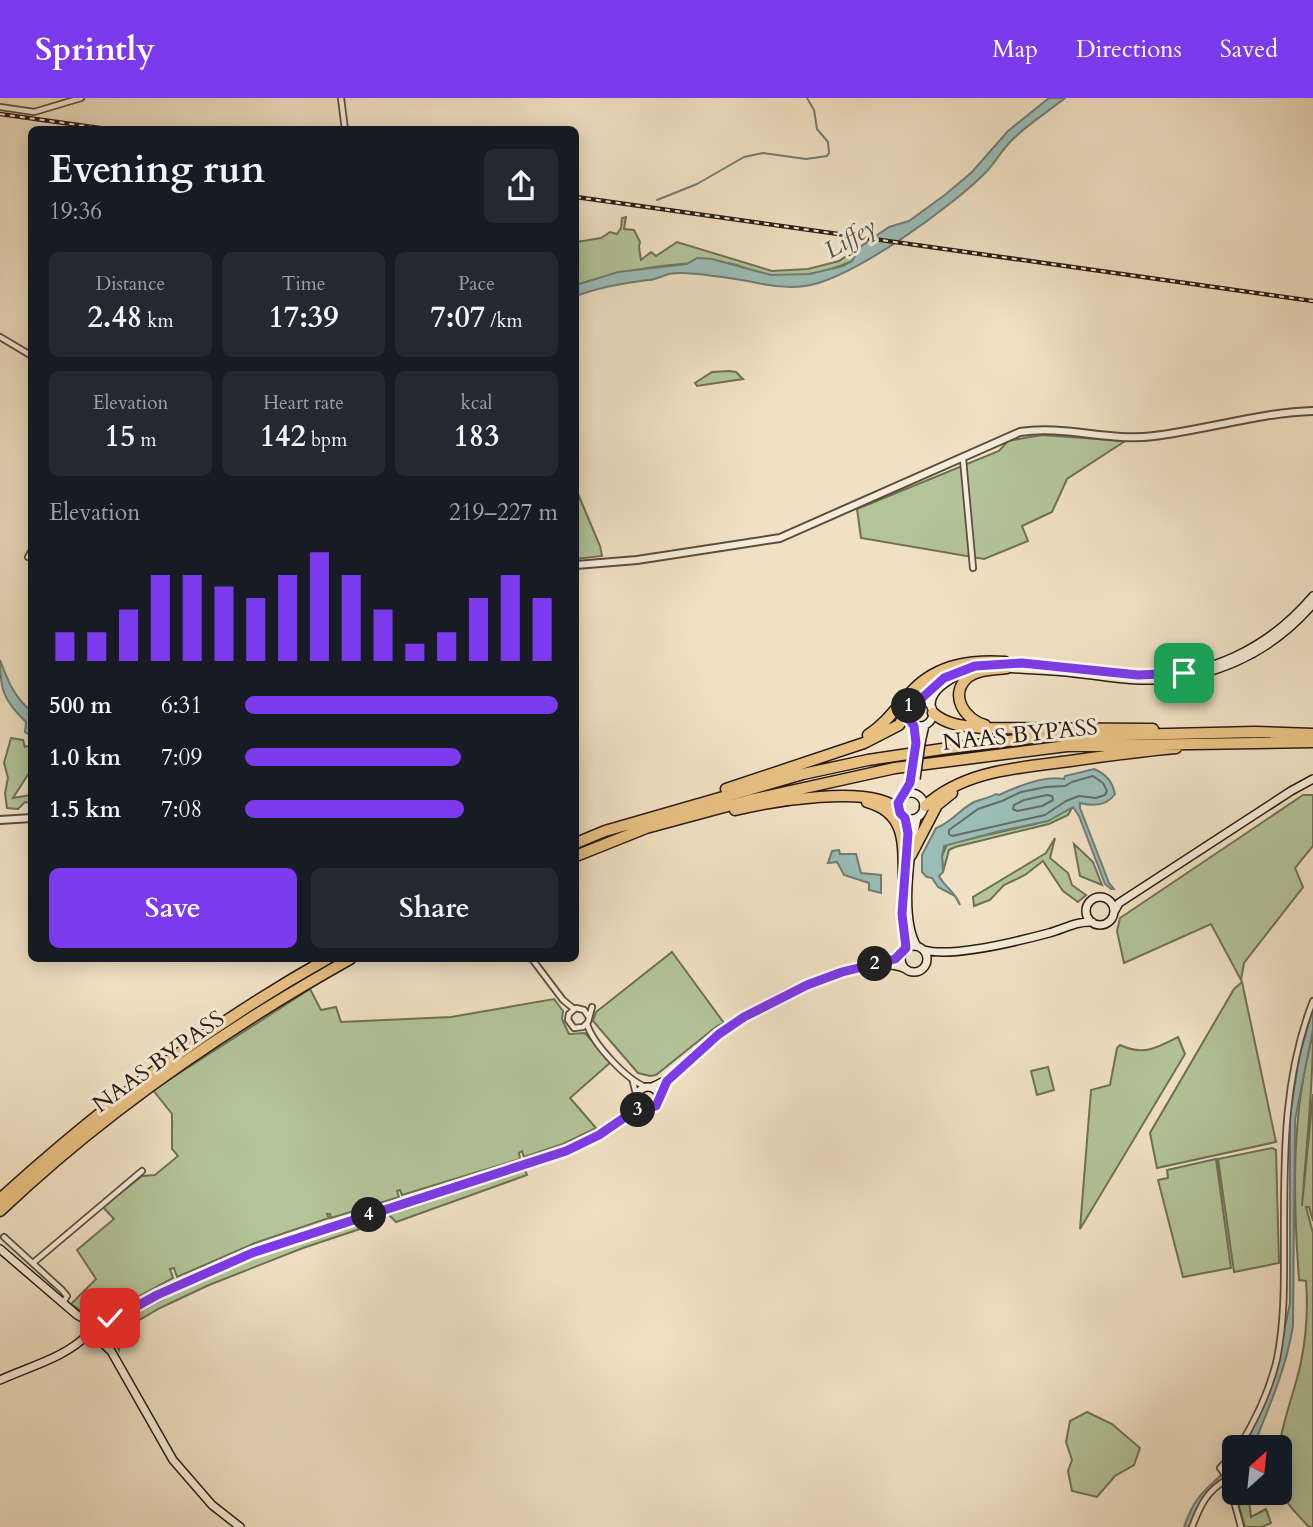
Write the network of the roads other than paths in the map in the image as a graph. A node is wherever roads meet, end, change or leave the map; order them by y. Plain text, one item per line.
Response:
1 (81, 98) edge
2 (341, 98) edge
3 (0, 107) edge
4 (344, 126) edge
5 (0, 337) edge
6 (28, 354) edge
7 (1313, 411) edge
8 (963, 459) junction
9 (579, 565) edge
10 (973, 568) dead end
11 (1313, 596) edge
12 (1313, 604) edge
13 (1006, 665) junction
14 (916, 700) junction
15 (932, 710) junction
16 (909, 717) junction
17 (925, 725) junction
18 (1002, 727) junction
19 (1310, 738) edge
20 (918, 743) junction
21 (840, 751) junction
22 (979, 776) junction
23 (913, 778) junction
24 (1313, 779) edge
25 (903, 795) junction
26 (918, 795) junction
27 (831, 797) junction
28 (925, 806) junction
29 (902, 814) junction
30 (654, 817) junction
31 (28, 818) edge
32 (916, 818) junction
33 (0, 820) edge
34 (579, 842) edge
35 (590, 851) junction
36 (579, 855) edge
37 (911, 855) junction
38 (904, 878) junction
39 (1110, 902) junction
40 (1119, 902) junction
41 (1114, 912) junction
42 (1086, 913) junction
43 (1078, 922) junction
44 (1092, 922) junction
45 (921, 948) junction
46 (903, 951) junction
47 (938, 953) junction
48 (927, 961) junction
49 (322, 962) edge
50 (345, 962) edge
51 (534, 962) edge
52 (885, 963) junction
53 (906, 969) junction
54 (563, 1000) junction
55 (1313, 1001) edge
56 (574, 1009) junction
57 (569, 1014) junction
58 (587, 1024) junction
59 (581, 1028) junction
60 (589, 1031) junction
61 (667, 1081) junction
62 (633, 1082) junction
63 (649, 1087) junction
64 (659, 1097) junction
65 (637, 1100) junction
66 (645, 1109) junction
67 (631, 1113) junction
68 (142, 1171) dead end
69 (0, 1199) edge
70 (0, 1211) edge
71 (4, 1237) dead end
72 (0, 1249) edge
73 (33, 1264) junction
74 (63, 1304) junction
75 (77, 1315) junction
76 (119, 1316) junction
77 (97, 1320) junction
78 (108, 1331) junction
79 (88, 1333) junction
80 (97, 1340) junction
81 (80, 1343) junction
82 (111, 1351) junction
83 (0, 1380) edge
84 (1245, 1435) edge
85 (1222, 1480) edge
86 (1235, 1505) edge
87 (240, 1527) edge
88 (1192, 1527) edge
89 (1241, 1527) edge

1 - 3 street
2 - 4 street
5 - 6 street
7 - 8 street
8 - 9 street
8 - 10 street
11 - 13 main road
12 - 13 main road
13 - 14 main road
13 - 15 main road
13 - 18 highway
13 - 21 highway
14 - 15 main road
14 - 16 main road
15 - 17 main road
15 - 18 highway
16 - 17 main road
16 - 20 main road
16 - 21 highway
17 - 20 main road
18 - 19 highway
19 - 22 highway
19 - 30 highway, NAAS BYPASS
19 - 35 highway, NAAS BYPASS
20 - 23 main road, bridge
21 - 30 highway
22 - 28 highway
22 - 37 highway
23 - 25 main road
23 - 26 main road
24 - 40 main road
25 - 26 main road
25 - 29 main road
26 - 28 main road
27 - 29 highway
27 - 35 highway
27 - 38 highway
28 - 32 main road
29 - 32 main road
29 - 38 main road
30 - 34 highway, NAAS BYPASS
31 - 33 street
32 - 37 main road
35 - 36 highway, NAAS BYPASS
37 - 45 main road
38 - 46 main road
39 - 40 main road
39 - 41 main road
39 - 42 main road
40 - 41 main road
41 - 44 main road
42 - 43 main road
42 - 44 main road
43 - 44 main road
43 - 47 main road
45 - 46 main road
45 - 47 main road
45 - 48 main road
46 - 52 main road
46 - 53 main road
47 - 48 main road
48 - 53 main road
49 - 69 highway, NAAS BYPASS
50 - 70 highway, NAAS BYPASS
51 - 54 street
52 - 53 main road
52 - 61 main road
54 - 56 street
54 - 57 street
55 - 84 street
56 - 57 street
56 - 58 street
57 - 59 street
58 - 59 street
58 - 60 street
59 - 60 street
60 - 62 street
61 - 63 main road
61 - 64 main road
62 - 63 street
62 - 65 street
63 - 64 main road
63 - 65 main road
64 - 66 main road
65 - 66 main road
65 - 67 main road
66 - 67 main road
67 - 76 main road
68 - 73 street
71 - 73 street
72 - 74 main road
73 - 74 street
74 - 75 main road
75 - 77 main road
75 - 79 main road
76 - 77 main road
76 - 78 main road
77 - 78 main road
77 - 79 main road
78 - 80 main road
78 - 82 main road
79 - 80 main road
79 - 81 main road
80 - 81 main road
80 - 82 main road
81 - 83 main road
82 - 87 main road
85 - 88 street
86 - 89 street

